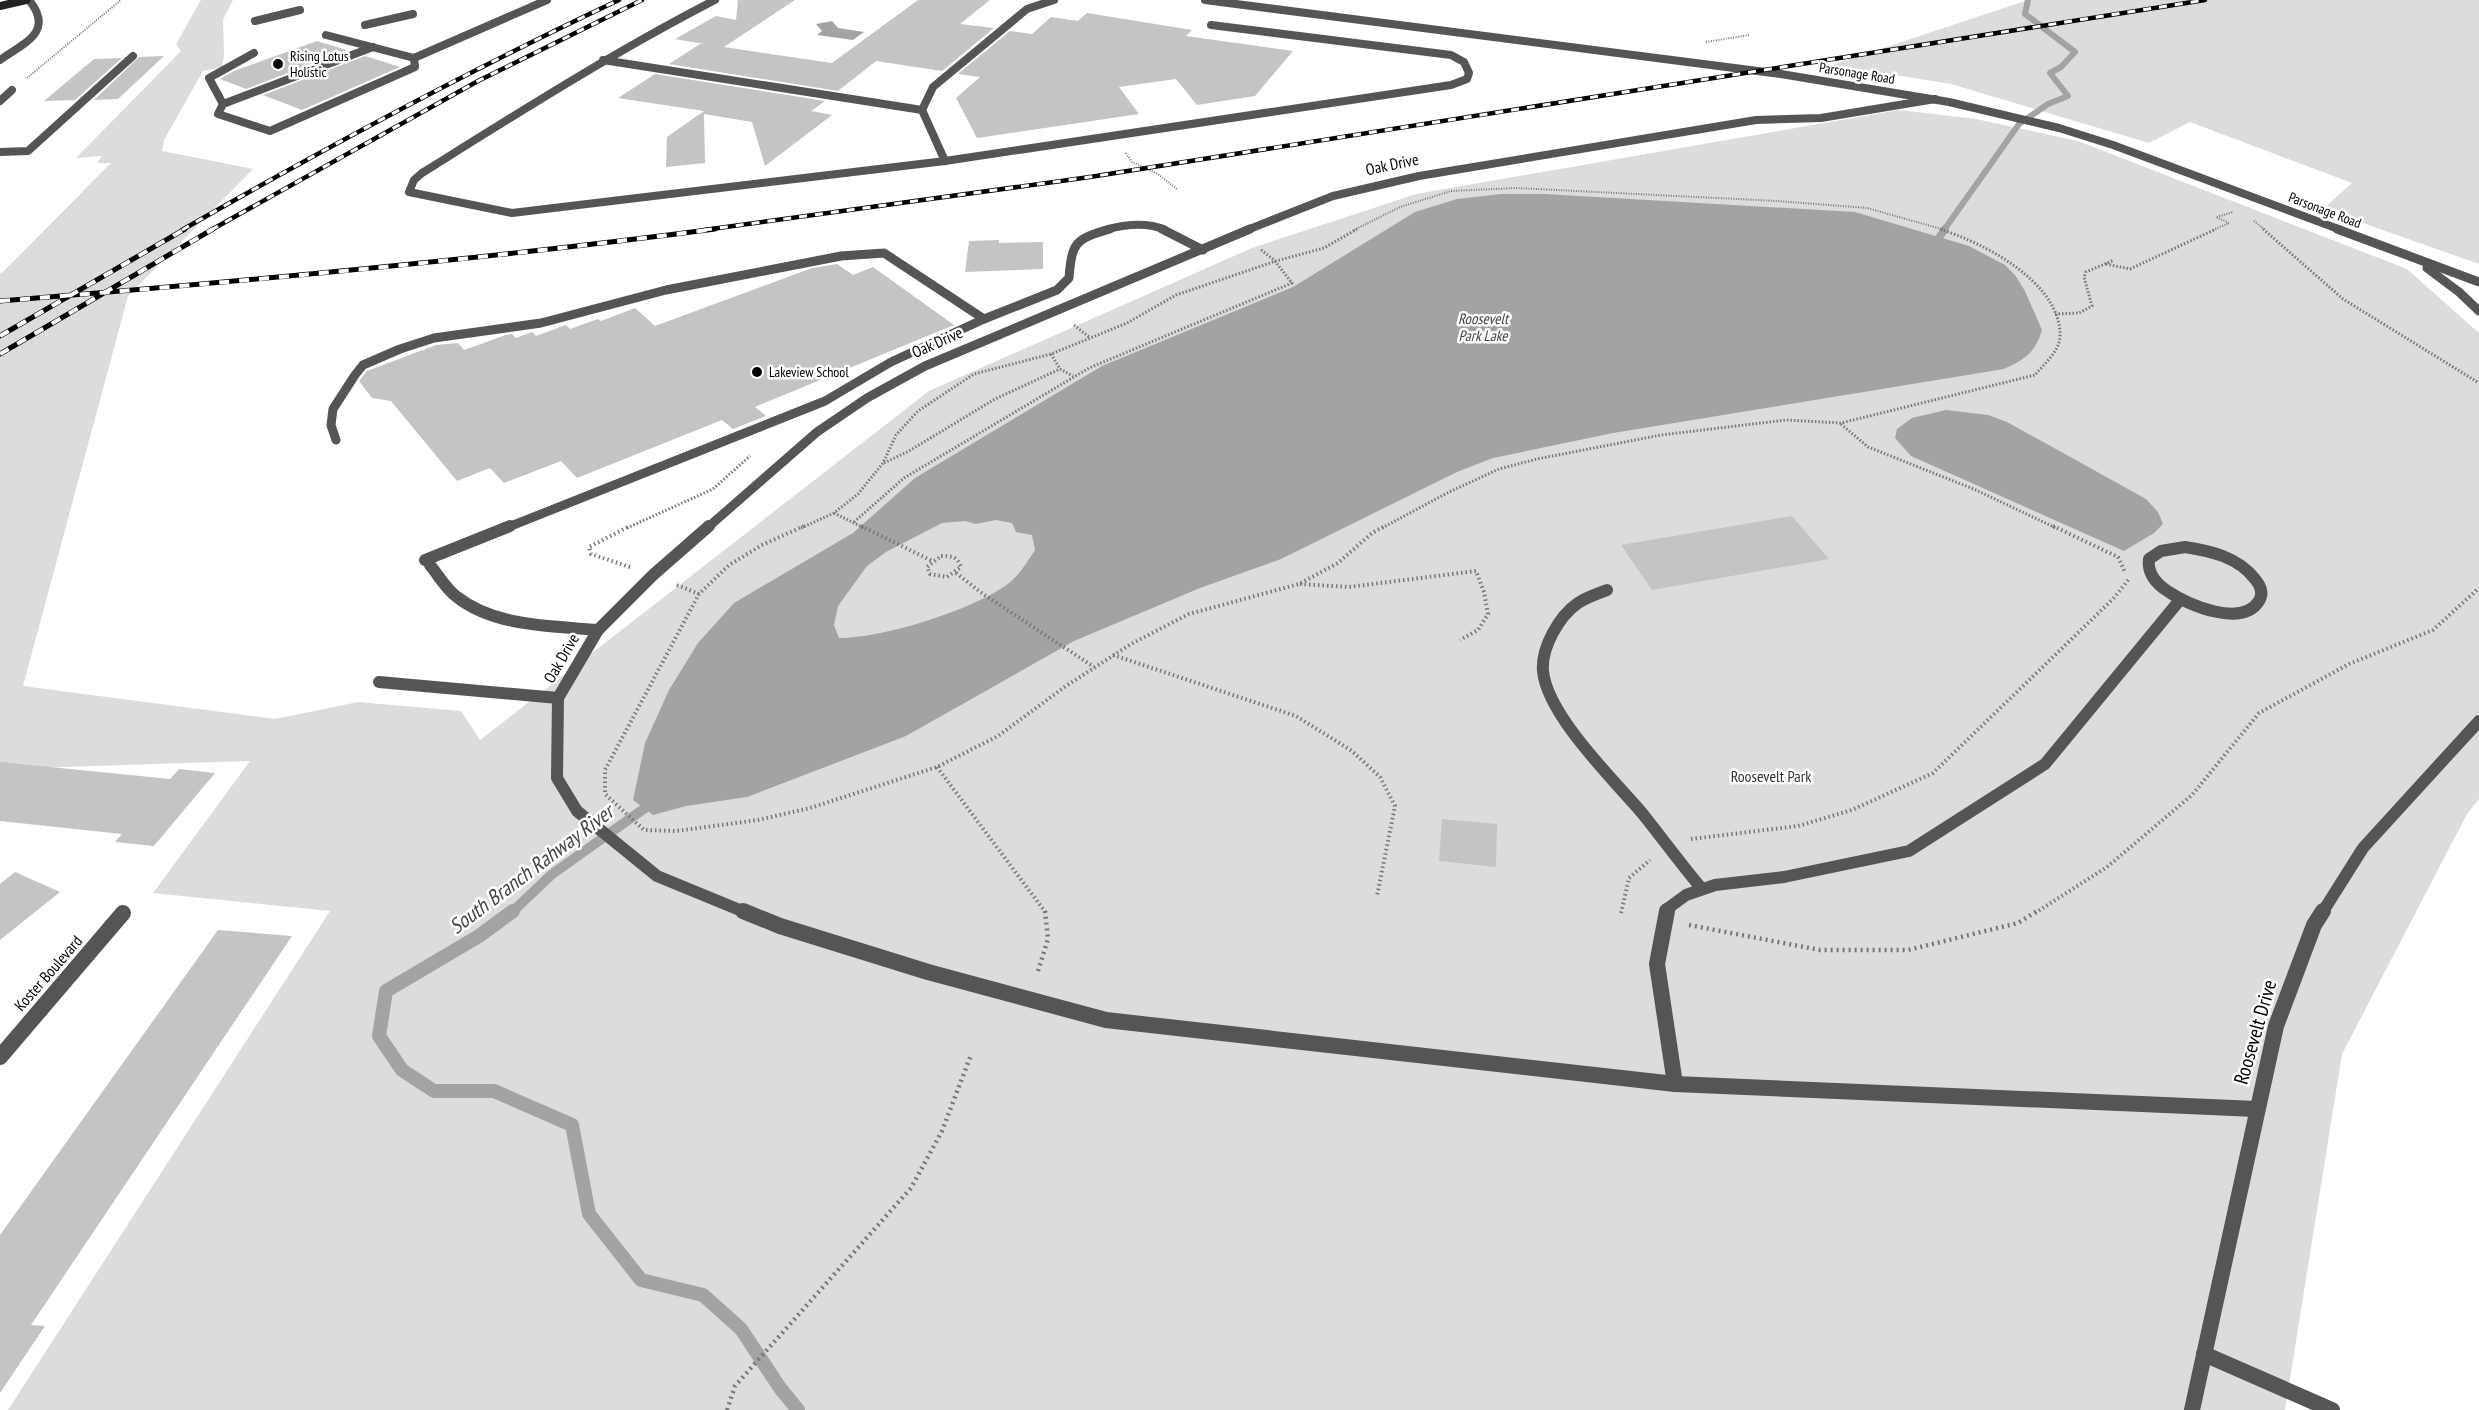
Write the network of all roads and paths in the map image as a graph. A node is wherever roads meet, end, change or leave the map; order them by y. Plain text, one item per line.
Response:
1 (6, 0) edge
2 (28, 0) edge
3 (121, 0) edge
4 (547, 0) edge
5 (714, 0) edge
6 (1054, 0) edge
7 (1205, 0) edge
8 (1047, 2) edge
9 (1027, 3) edge
10 (0, 5) edge
11 (300, 10) dead end
12 (413, 14) dead end
13 (255, 21) dead end
14 (365, 25) dead end
15 (1211, 25) dead end
16 (326, 35) dead end
17 (373, 47) junction
18 (254, 53) dead end
19 (133, 56) dead end
20 (414, 58) junction
21 (0, 60) edge
22 (603, 60) junction
23 (12, 90) joint
24 (1935, 99) junction
25 (0, 101) edge
26 (223, 104) junction
27 (922, 110) junction
28 (1114, 136) junction
29 (0, 152) edge
30 (945, 161) junction
31 (1178, 190) dead end
32 (2242, 210) dead end
33 (2249, 216) dead end
34 (1203, 250) junction
35 (2408, 256) junction
36 (2114, 260) dead end
37 (1276, 261) junction
38 (2106, 264) junction
39 (2479, 282) edge
40 (2479, 311) edge
41 (2055, 314) junction
42 (984, 319) junction
43 (1051, 354) junction
44 (1060, 369) junction
45 (1074, 376) junction
46 (2479, 383) edge
47 (1841, 423) junction
48 (752, 429) junction
49 (336, 440) dead end
50 (883, 463) junction
51 (834, 513) junction
52 (854, 522) junction
53 (932, 561) junction
54 (631, 567) dead end
55 (956, 573) junction
56 (671, 582) dead end
57 (1299, 584) junction
58 (2479, 588) edge
59 (1607, 590) dead end
60 (699, 594) junction
61 (2179, 601) junction
62 (598, 630) junction
63 (1460, 640) dead end
64 (1113, 655) junction
65 (1094, 667) junction
66 (380, 682) dead end
67 (558, 698) junction
68 (2479, 721) edge
69 (937, 767) junction
70 (1669, 849) junction
71 (1702, 889) junction
72 (1377, 897) dead end
73 (123, 913) dead end
74 (1621, 913) dead end
75 (1665, 919) junction
76 (1038, 971) dead end
77 (971, 1055) dead end
78 (0, 1057) edge
79 (1675, 1084) junction
80 (2256, 1109) junction
81 (2204, 1354) junction
82 (727, 1410) edge
83 (2192, 1410) edge
84 (2332, 1410) edge

1 - 10 street
2 - 10 main road
2 - 21 street
3 - 23 path
4 - 20 street
5 - 22 street
6 - 8 street
7 - 24 street, Parsonage Road
8 - 9 street
9 - 27 street
11 - 13 street
12 - 14 street
15 - 28 street
16 - 17 street
17 - 20 street
17 - 26 street
18 - 26 street
19 - 29 street
20 - 26 street
22 - 27 street
22 - 30 street
23 - 25 street
24 - 34 street, Oak Drive
24 - 35 street, Parsonage Road
27 - 30 street
28 - 30 street
28 - 31 path
32 - 38 path
33 - 46 path
34 - 42 street
34 - 62 street, Oak Drive
35 - 39 street, Parsonage Road
35 - 40 street
36 - 38 path
37 - 41 path
37 - 43 path
37 - 45 path
38 - 41 path
41 - 47 path
42 - 48 street
42 - 49 street
43 - 44 path
43 - 50 path
44 - 45 path
44 - 50 path
45 - 52 path
47 - 57 path
47 - 70 path
48 - 54 path
48 - 62 street
50 - 51 path
51 - 52 path
51 - 60 path
52 - 53 path
53 - 55 path
53 - 55 path
55 - 65 path
56 - 60 path
57 - 63 path
57 - 64 path
58 - 75 path
59 - 70 street
60 - 69 path
61 - 61 street
61 - 71 street
62 - 67 street, Oak Drive
64 - 65 path
64 - 72 path
65 - 69 path
66 - 67 street
67 - 79 street, Oak Drive
68 - 80 street, Roosevelt Drive
69 - 76 path
70 - 71 street
70 - 74 path
71 - 75 street
73 - 78 street, Koster Boulevard
75 - 79 street
77 - 82 path
79 - 80 street, Oak Drive
80 - 81 street, Roosevelt Drive
81 - 83 street, Roosevelt Drive
81 - 84 street

